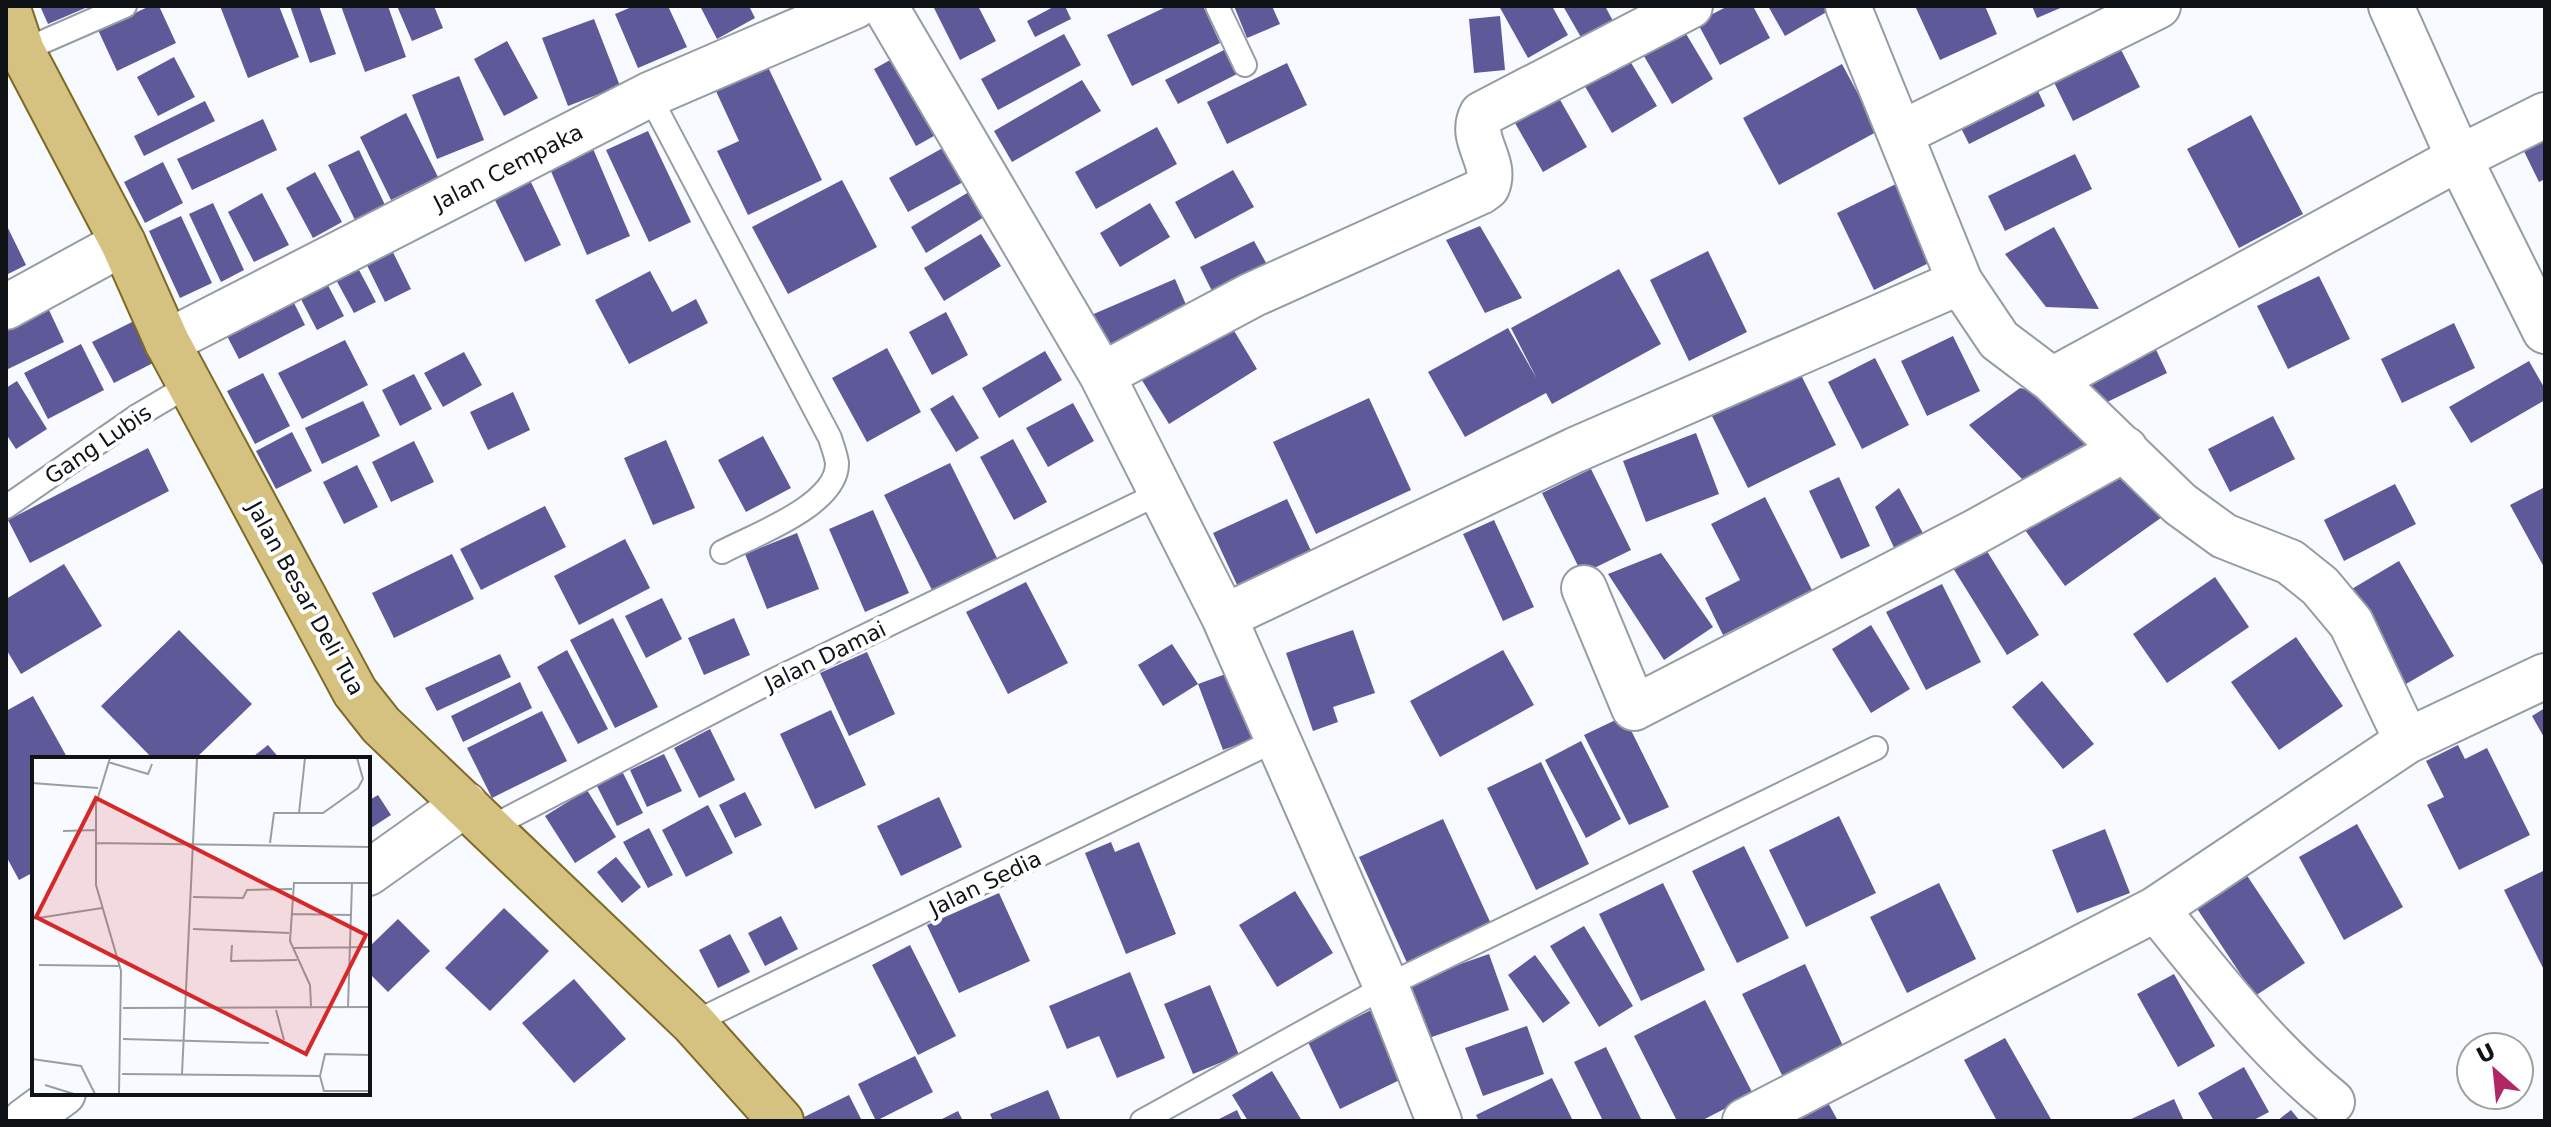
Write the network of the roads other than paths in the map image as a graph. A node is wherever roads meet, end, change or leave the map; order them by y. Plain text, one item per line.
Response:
1 (7, 6) edge
2 (125, 6) edge
3 (855, 6) edge
4 (885, 6) edge
5 (1217, 6) edge
6 (1690, 6) edge
7 (1848, 6) edge
8 (2158, 6) edge
9 (2391, 6) edge
10 (22, 51) junction
11 (1245, 65) dead end
12 (649, 95) junction
13 (2545, 115) edge
14 (1902, 133) junction
15 (2459, 158) junction
16 (123, 243) junction
17 (1960, 282) junction
18 (6, 307) edge
19 (2545, 331) edge
20 (167, 342) junction
21 (1102, 375) junction
22 (2052, 380) junction
23 (191, 384) junction
24 (2125, 449) junction
25 (1162, 492) junction
26 (6, 507) edge
27 (722, 552) dead end
28 (1584, 588) dead end
29 (1224, 617) junction
30 (2545, 676) edge
31 (1276, 740) junction
32 (2407, 741) junction
33 (1876, 748) dead end
34 (478, 815) junction
35 (370, 872) edge
36 (2156, 909) junction
37 (1386, 986) junction
38 (693, 1023) junction
39 (60, 1095) edge
40 (2332, 1102) dead end
41 (25, 1121) edge
42 (781, 1121) edge
43 (1142, 1121) edge
44 (1439, 1121) edge
45 (1745, 1121) edge

1 - 10 main road, Jalan Besar Deli Tua
2 - 10 lane
3 - 12 street, Jalan Cempaka
4 - 21 street
5 - 11 lane
6 - 21 street
7 - 14 street
8 - 14 street
9 - 15 street
10 - 16 main road, Jalan Besar Deli Tua
12 - 20 street, Jalan Cempaka
12 - 27 lane
13 - 15 street
14 - 17 street
15 - 19 street
15 - 22 street
16 - 18 street
16 - 20 main road, Jalan Besar Deli Tua
17 - 22 street
17 - 29 street
20 - 23 main road, Jalan Besar Deli Tua
21 - 25 street
22 - 24 street
23 - 26 lane, Gang Lubis
23 - 34 main road, Jalan Besar Deli Tua
24 - 28 street
24 - 32 street
25 - 29 street
25 - 34 lane, Jalan Damai
29 - 31 street
30 - 32 street
31 - 37 street
31 - 38 lane, Jalan Sedia
32 - 36 street
33 - 37 lane
34 - 35 street
34 - 38 main road, Jalan Besar Deli Tua
36 - 40 street
36 - 45 street
37 - 43 lane
37 - 44 street
38 - 42 main road, Jalan Besar Deli Tua
39 - 41 street

